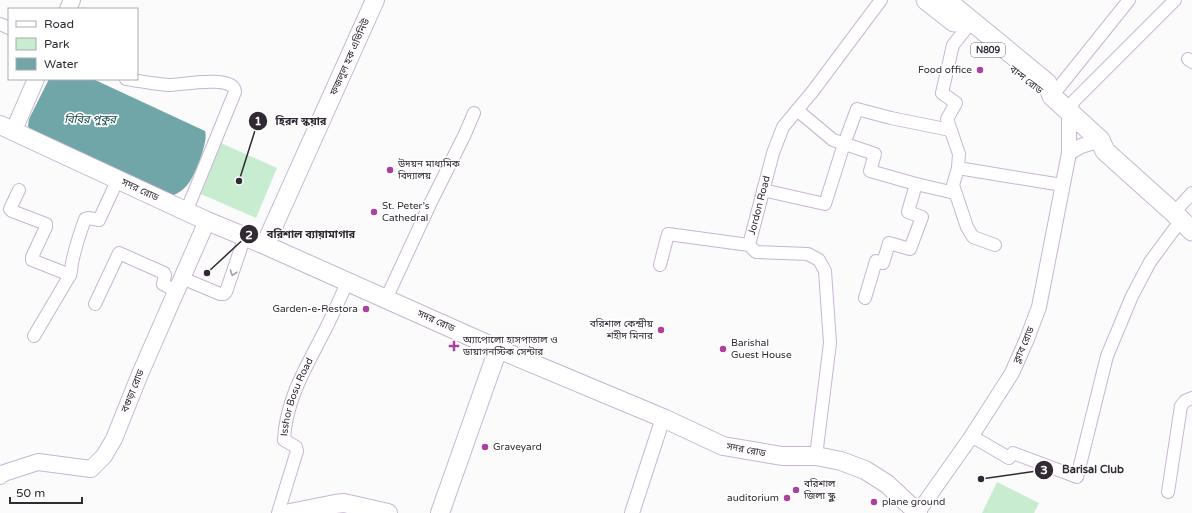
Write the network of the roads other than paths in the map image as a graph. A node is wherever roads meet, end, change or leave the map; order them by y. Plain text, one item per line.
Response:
1 (375, 0) edge
2 (881, 0) edge
3 (926, 0) edge
4 (946, 0) edge
5 (1129, 0) edge
6 (1175, 0) edge
7 (965, 30) junction
8 (35, 80) edge
9 (134, 80) edge
10 (1052, 96) junction
11 (797, 110) junction
12 (1069, 112) junction
13 (474, 113) dead end
14 (7, 128) edge
15 (950, 130) junction
16 (1100, 140) junction
17 (844, 144) junction
18 (1069, 153) junction
19 (958, 168) junction
20 (118, 179) junction
21 (916, 184) junction
22 (1062, 185) junction
23 (20, 190) dead end
24 (764, 190) junction
25 (955, 193) junction
26 (186, 212) junction
27 (1188, 213) edge
28 (207, 221) junction
29 (246, 236) junction
30 (265, 245) junction
31 (749, 245) junction
32 (995, 245) dead end
33 (660, 265) dead end
34 (70, 275) junction
35 (348, 282) junction
36 (179, 284) junction
37 (865, 298) dead end
38 (386, 299) junction
39 (95, 304) dead end
40 (34, 336) dead end
41 (498, 349) junction
42 (1192, 398) edge
43 (663, 418) junction
44 (971, 437) junction
45 (816, 456) junction
46 (0, 476) edge
47 (1168, 492) dead end
48 (278, 513) edge
49 (290, 513) edge
50 (388, 513) edge
51 (440, 513) edge
52 (632, 513) edge
53 (920, 513) edge

1 - 30 main road, ফজলুল হক এভিনিউ
2 - 11 street, Jordon Road
3 - 7 highway, বান্দ রোড / N809
4 - 10 highway, বান্দ রোড / N809
5 - 10 street
6 - 12 street
7 - 10 highway, বান্দ রোড / N809
7 - 15 street
8 - 14 main road
9 - 26 street
10 - 12 highway, বান্দ রোড / N809
11 - 17 street
11 - 24 street, Jordon Road
12 - 16 highway, বান্দ রোড / N809
12 - 18 street, ক্লাব রোড
13 - 38 street
14 - 20 main road, সদর রোড
15 - 17 street
15 - 19 street
16 - 18 street
16 - 27 highway, বান্দ রোড / N809
17 - 21 street
17 - 24 street
18 - 22 street, ক্লাব রোড
19 - 22 street
19 - 25 street
20 - 26 main road, সদর রোড
20 - 34 street
21 - 25 street
21 - 37 street
22 - 44 street, ক্লাব রোড
23 - 34 street
24 - 31 street, Jordon Road
25 - 32 street
26 - 28 main road, সদর রোড
27 - 44 street
28 - 29 main road, সদর রোড
28 - 36 main road, বগুড়া রোড
29 - 30 main road, সদর রোড
29 -> 36 street
30 - 35 main road, সদর রোড
31 - 33 street
31 - 45 street, Jordon Road
34 - 40 street
35 - 38 main road, সদর রোড
35 - 48 street, Isshor Bosu Road
36 - 39 street
36 - 46 main road, বগুড়া রোড
38 - 41 main road, সদর রোড
41 - 43 main road, সদর রোড
41 - 51 main road
42 - 47 street
43 - 45 main road, সদর রোড
43 - 52 street
44 - 53 street, ক্লাব রোড
45 - 53 main road, সদর রোড
49 - 50 main road

